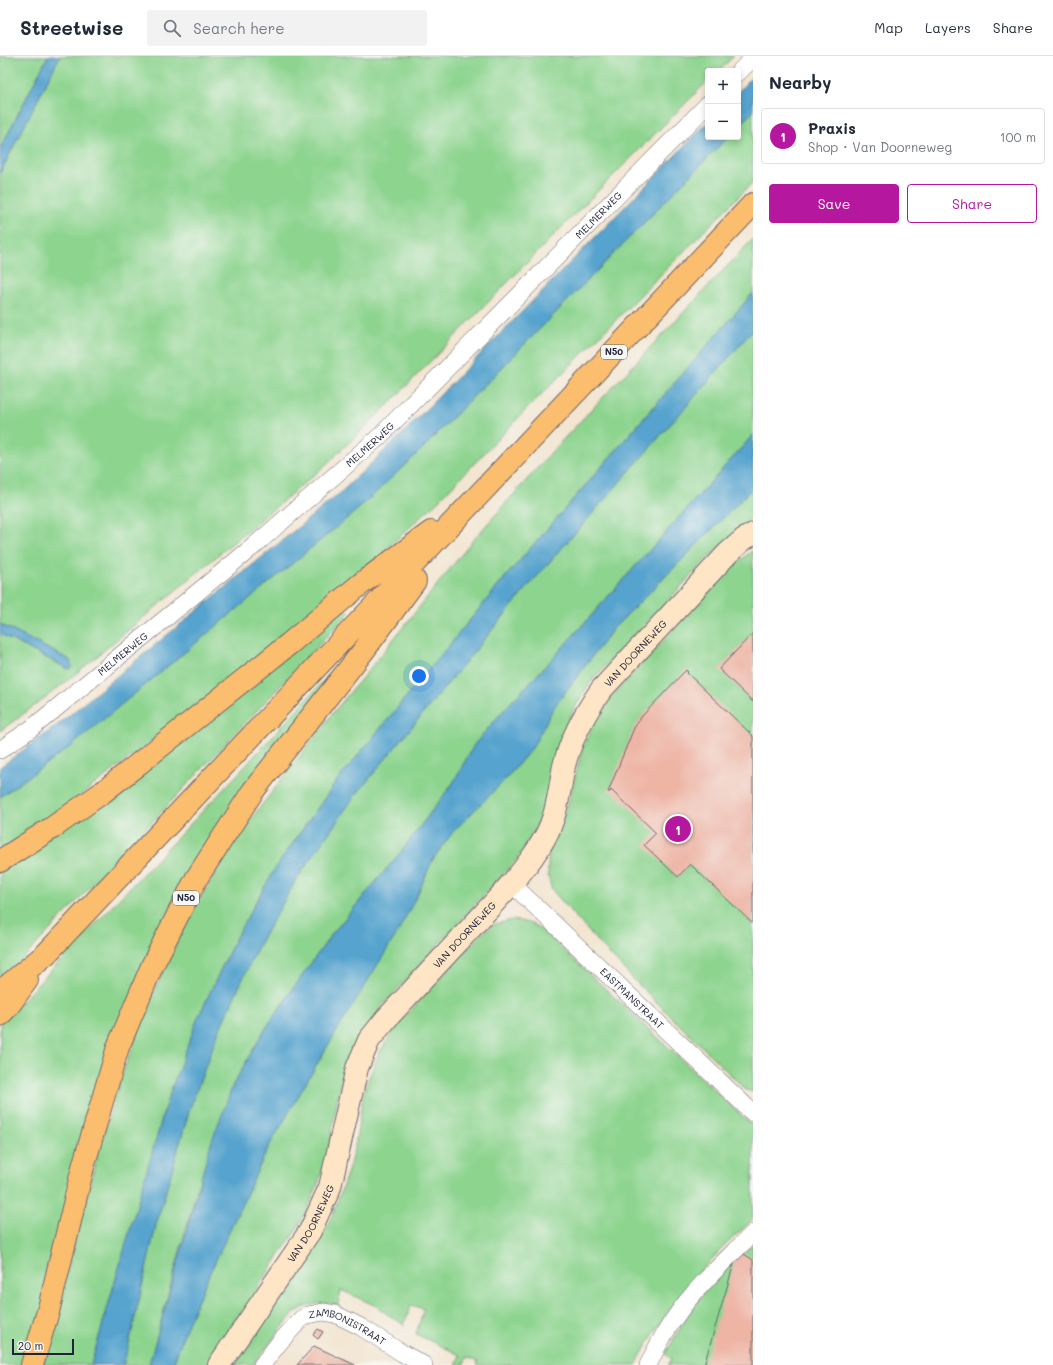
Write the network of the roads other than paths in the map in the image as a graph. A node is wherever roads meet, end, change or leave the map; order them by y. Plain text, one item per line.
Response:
1 (753, 58) edge
2 (741, 70) edge
3 (705, 107) edge
4 (753, 204) edge
5 (475, 500) junction
6 (753, 534) edge
7 (0, 750) edge
8 (0, 861) edge
9 (511, 883) junction
10 (46, 954) junction
11 (0, 992) edge
12 (0, 1015) edge
13 (753, 1113) edge
14 (753, 1232) edge
15 (32, 1365) edge
16 (219, 1365) edge
17 (262, 1365) edge
18 (424, 1365) edge
19 (648, 1365) edge

1 - 2 street
3 - 7 street, MELMERWEG
4 - 5 highway, N50
5 - 8 highway, N50
5 - 10 highway, N50
5 - 15 highway, N50
6 - 9 street, VAN DOORNEWEG
9 - 13 street, EASTMANSTRAAT
9 - 16 street, VAN DOORNEWEG
10 - 11 highway, N50
10 - 12 highway, N50
14 - 19 street
17 - 18 street, ZAMBONISTRAAT

